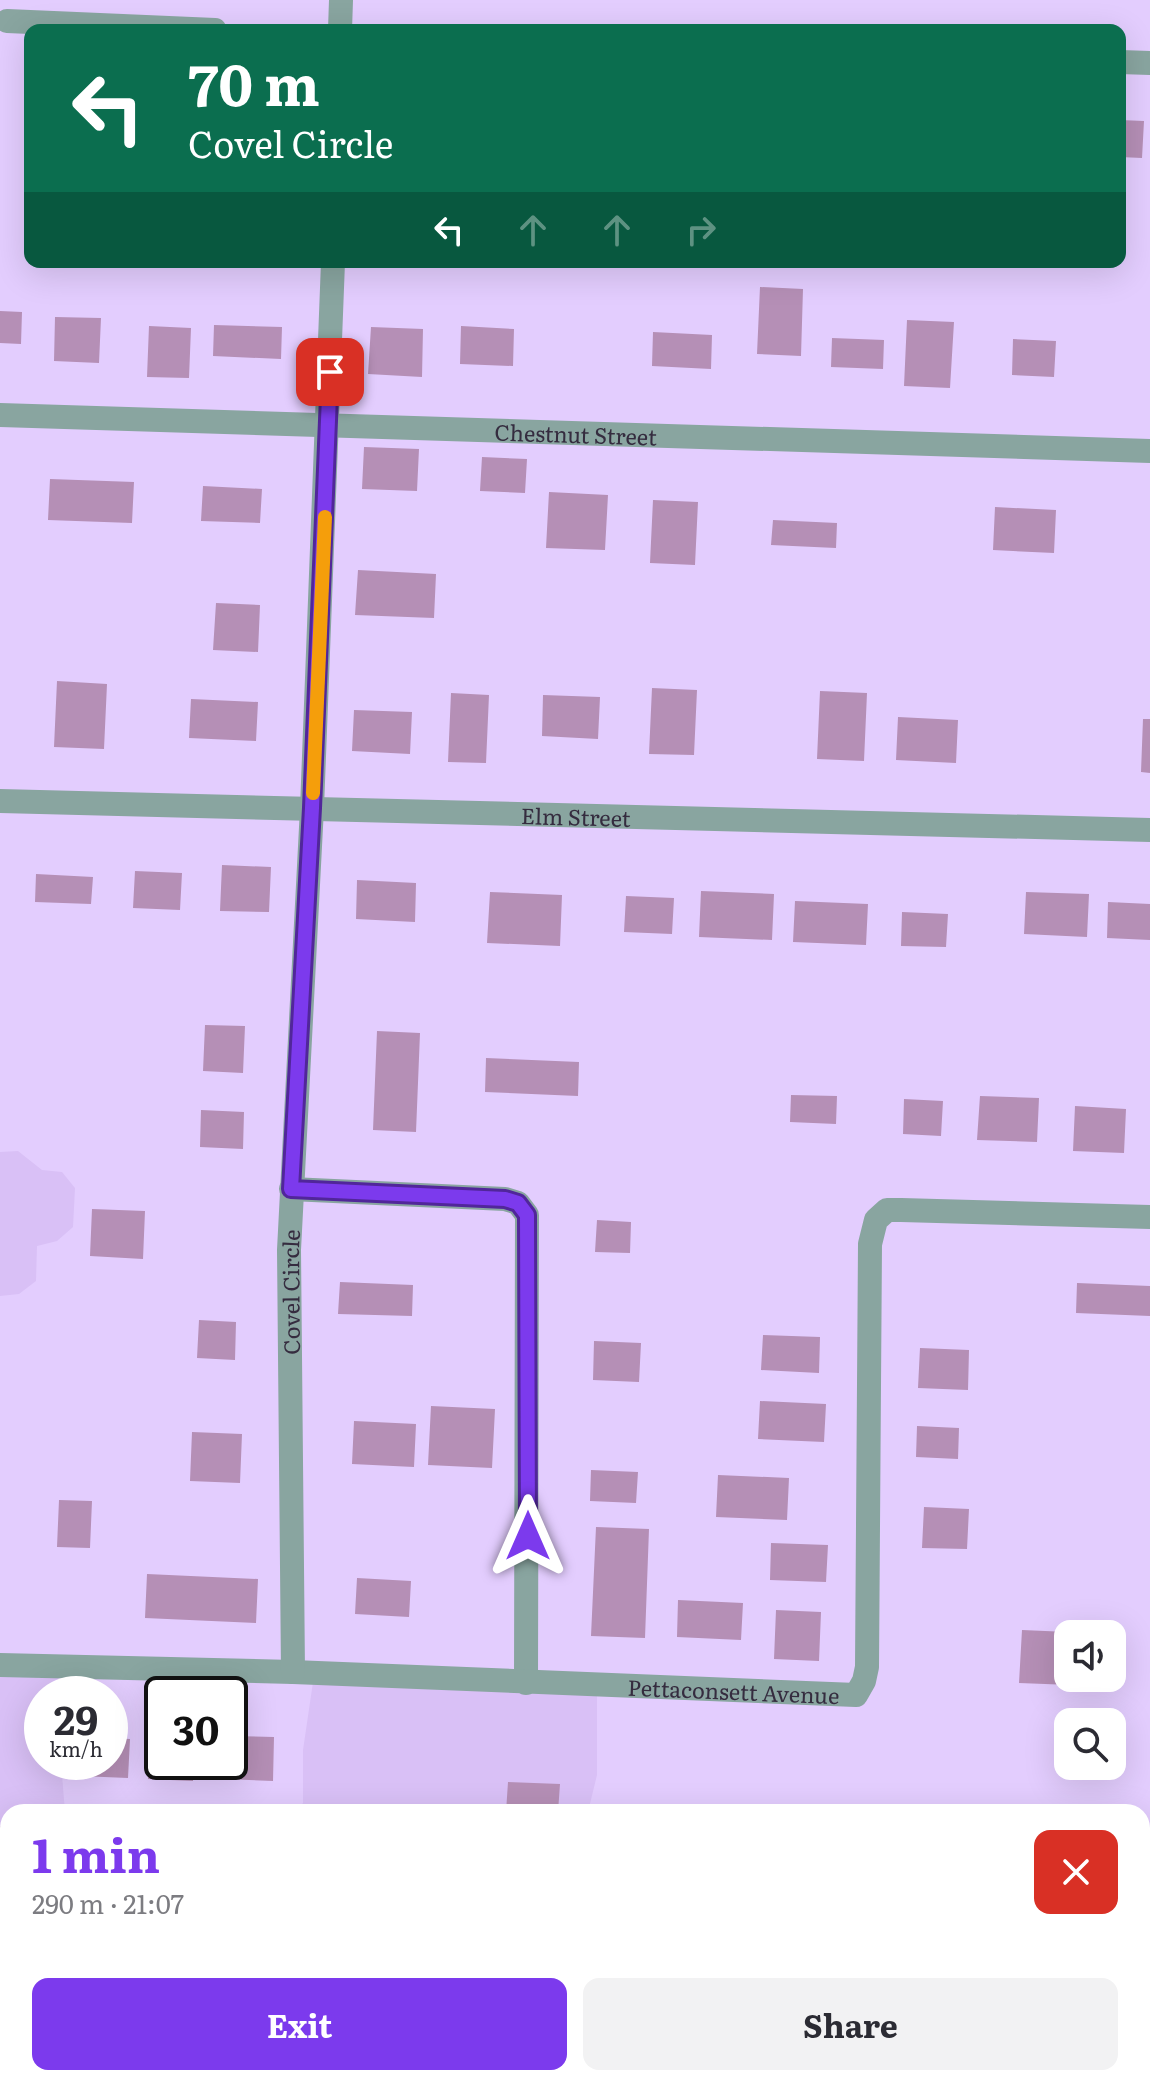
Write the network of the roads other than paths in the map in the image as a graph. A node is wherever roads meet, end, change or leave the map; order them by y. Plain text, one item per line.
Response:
1 (341, 0) edge
2 (7, 21) dead end
3 (76, 24) edge
4 (340, 24) edge
5 (1126, 62) edge
6 (1150, 63) edge
7 (333, 268) edge
8 (0, 415) edge
9 (329, 427) junction
10 (1150, 451) edge
11 (0, 801) edge
12 (312, 808) junction
13 (1150, 830) edge
14 (291, 1189) junction
15 (1150, 1217) edge
16 (0, 1665) edge
17 (293, 1672) junction
18 (526, 1683) junction

1 - 4 street
2 - 3 street
5 - 6 street
7 - 9 street, Covel Circle
8 - 9 street, Chestnut Street
9 - 10 street, Chestnut Street
9 - 12 street, Covel Circle
11 - 12 street, Elm Street
12 - 13 street, Elm Street
12 - 14 street, Covel Circle
14 - 17 street, Covel Circle
14 - 18 street
15 - 18 street, Pettaconsett Avenue
16 - 17 street, Pettaconsett Avenue
17 - 18 street, Pettaconsett Avenue

